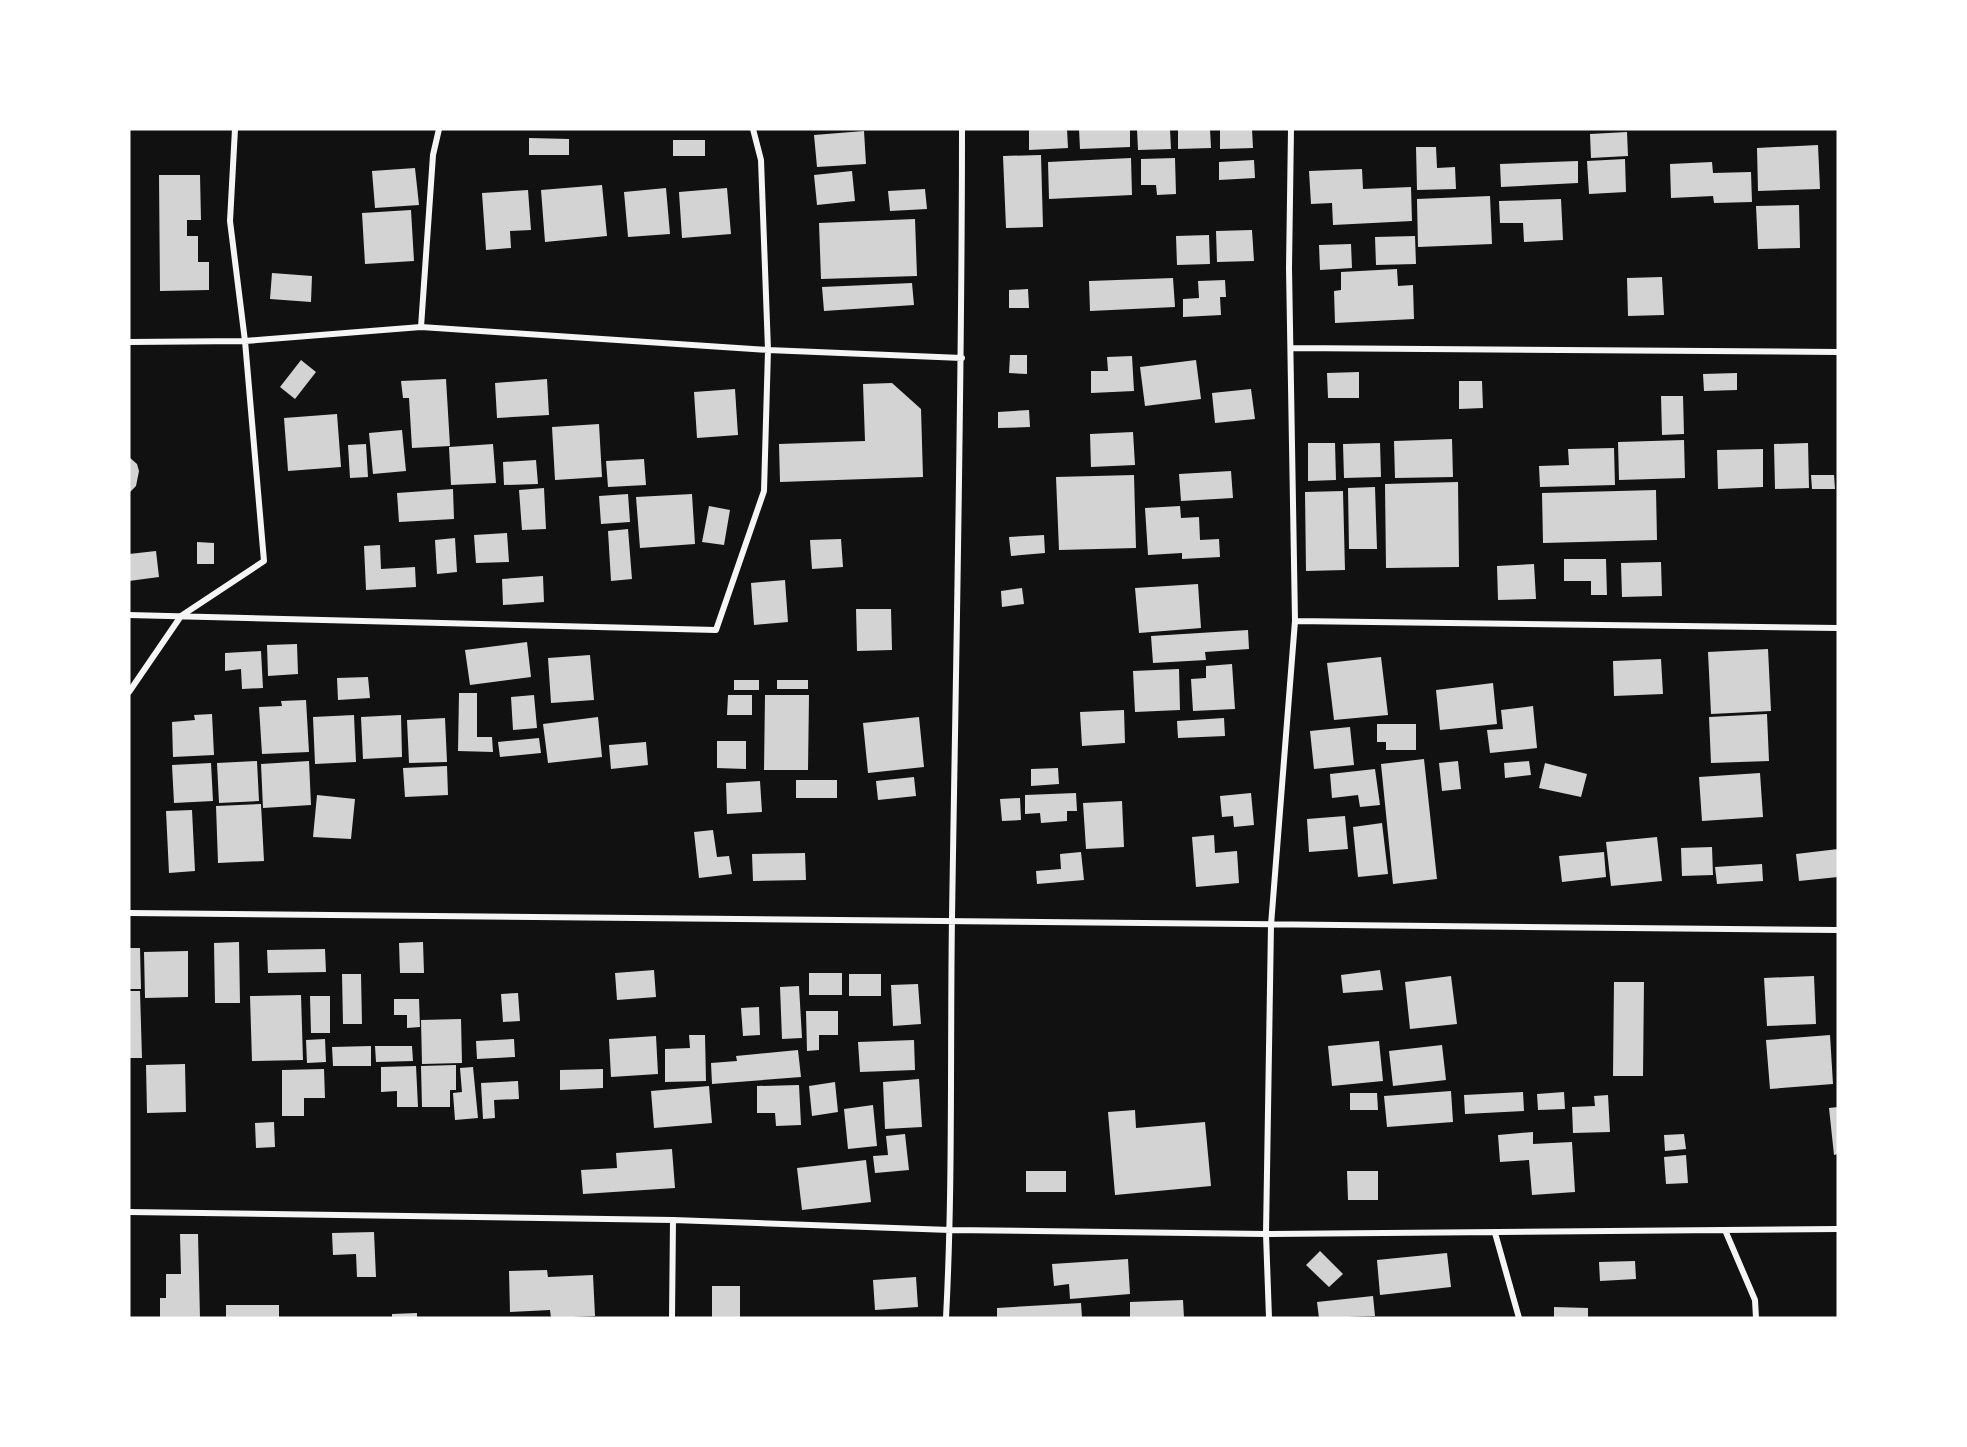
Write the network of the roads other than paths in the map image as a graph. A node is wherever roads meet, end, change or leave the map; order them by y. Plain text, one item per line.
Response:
1 (235, 129) edge
2 (439, 129) edge
3 (753, 129) edge
4 (962, 129) edge
5 (1292, 129) edge
6 (421, 327) junction
7 (245, 341) junction
8 (129, 342) edge
9 (1290, 348) junction
10 (768, 350) junction
11 (1838, 352) edge
12 (962, 358) junction
13 (129, 615) edge
14 (181, 616) junction
15 (1295, 621) junction
16 (1838, 628) edge
17 (129, 692) edge
18 (129, 913) edge
19 (952, 922) junction
20 (1271, 925) junction
21 (1838, 930) edge
22 (129, 1212) edge
23 (673, 1220) junction
24 (1838, 1229) edge
25 (950, 1230) junction
26 (1725, 1230) junction
27 (1495, 1233) junction
28 (1266, 1234) junction
29 (672, 1318) edge
30 (946, 1318) edge
31 (1269, 1318) edge
32 (1519, 1318) edge
33 (1756, 1318) edge

1 - 7 street
2 - 6 street
3 - 10 street
4 - 12 street
5 - 9 street
6 - 7 street
6 - 10 street
7 - 8 street
7 - 14 street
9 - 11 street
9 - 15 street
10 - 12 street
10 - 14 street
12 - 19 street
13 - 14 street
14 - 17 street
15 - 16 street
15 - 20 street
18 - 19 street
19 - 20 street
19 - 25 street
20 - 21 street
20 - 28 street
22 - 23 street
23 - 25 street
23 - 29 street
24 - 26 street
25 - 28 street
25 - 30 street
26 - 27 street
26 - 33 street
27 - 28 street
27 - 32 street
28 - 31 street

